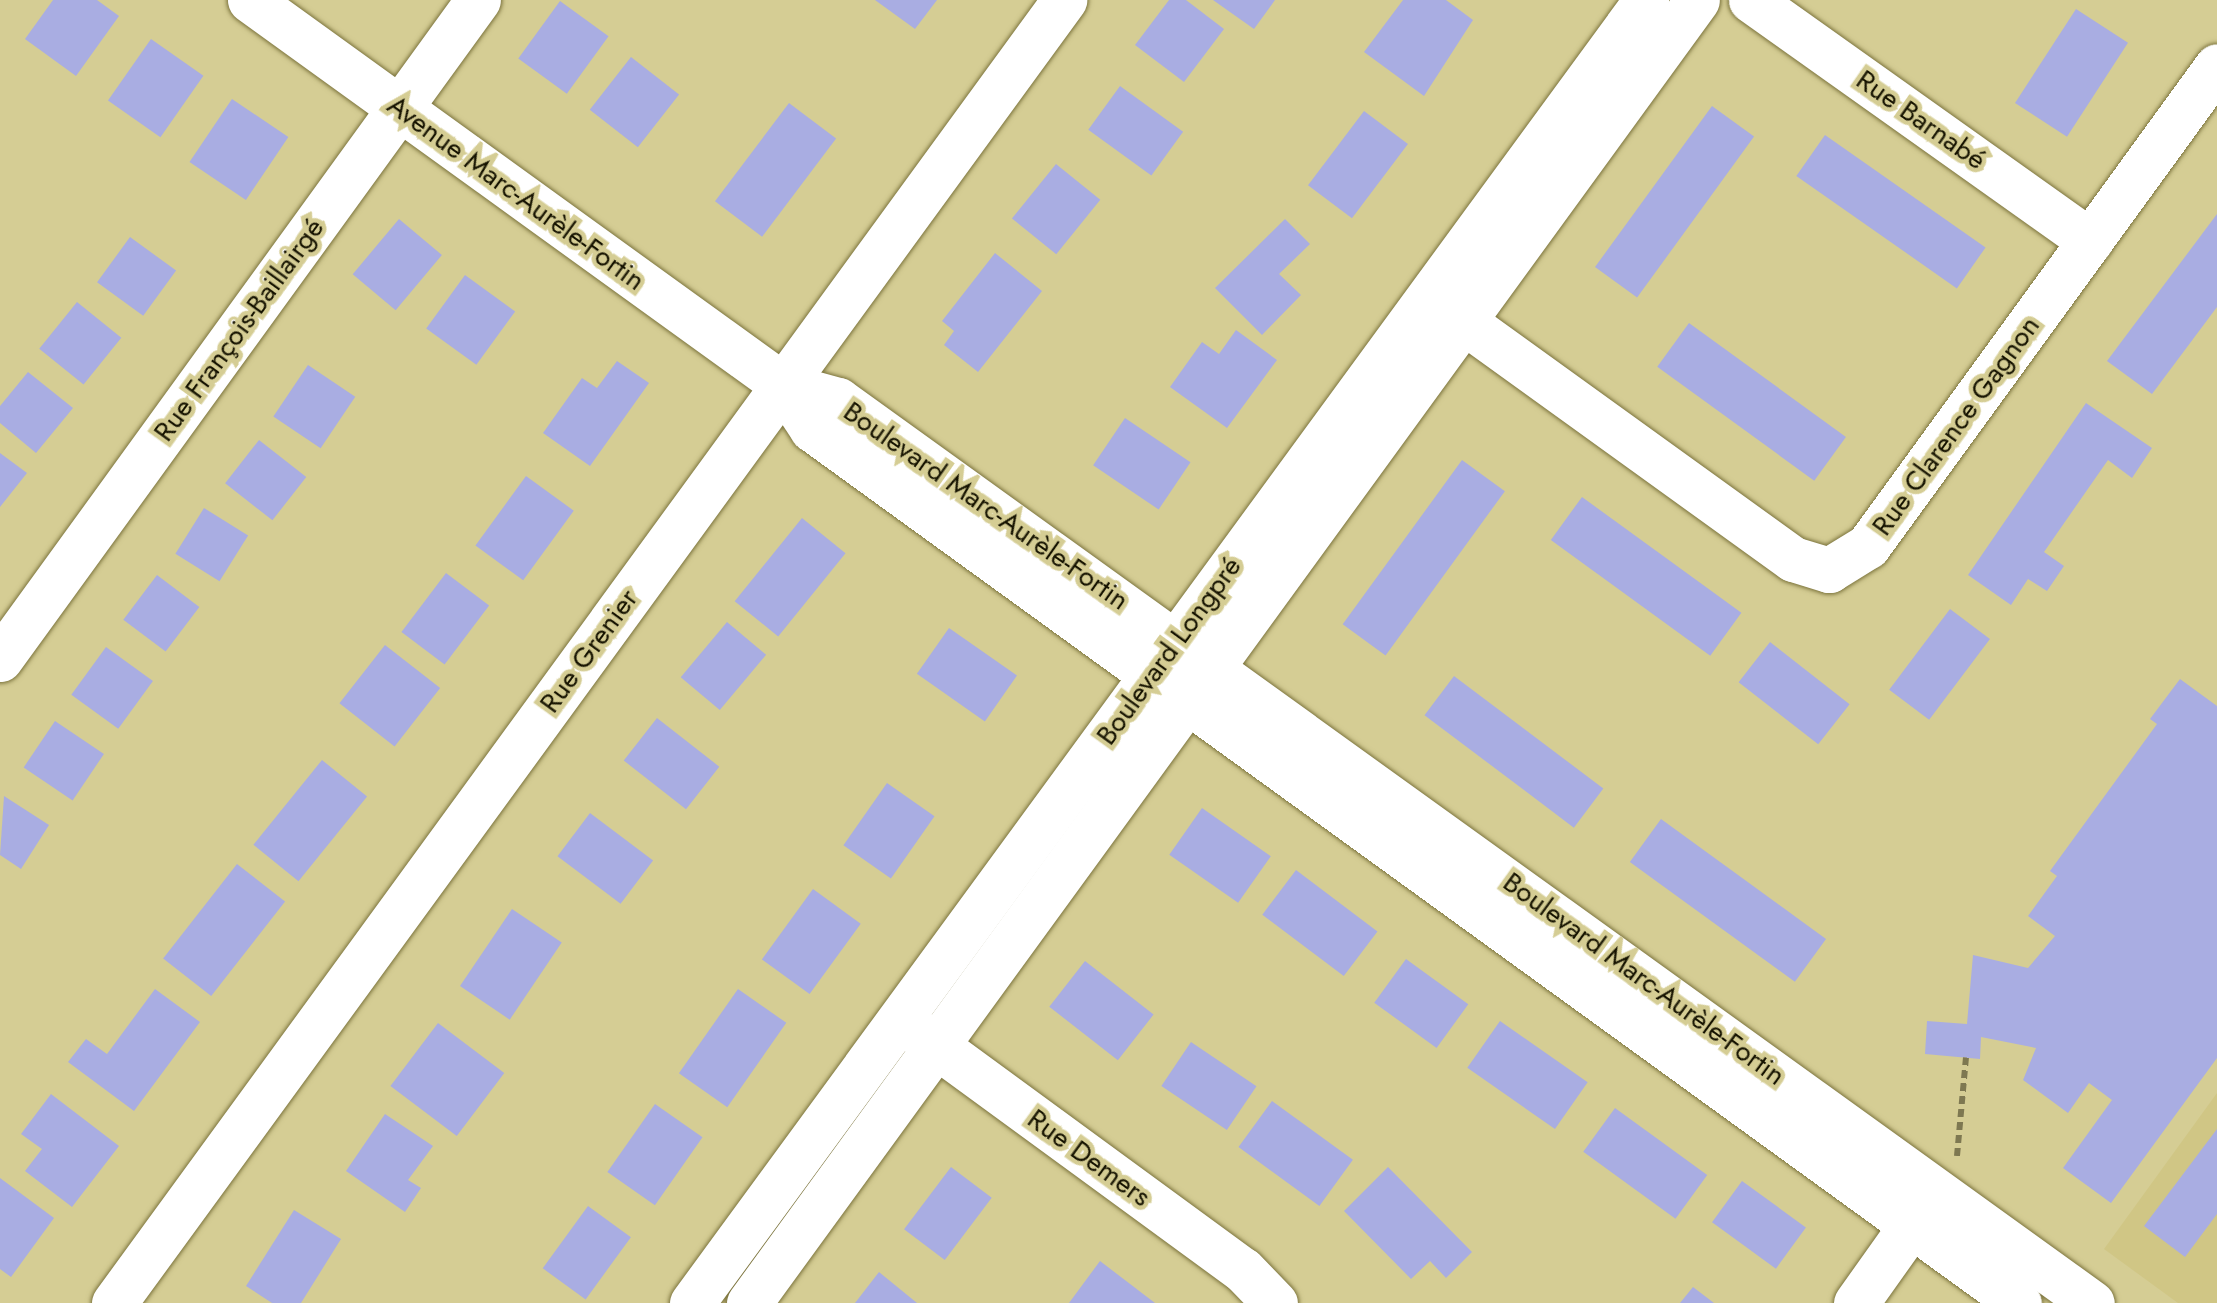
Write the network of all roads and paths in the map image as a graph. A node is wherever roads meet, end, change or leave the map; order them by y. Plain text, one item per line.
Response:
1 (250, 0) edge
2 (478, 0) edge
3 (1064, 0) edge
4 (1646, 0) edge
5 (1696, 0) edge
6 (1752, 0) edge
7 (2217, 66) edge
8 (400, 109) junction
9 (2090, 242) junction
10 (1446, 308) junction
11 (782, 385) junction
12 (0, 660) edge
13 (1180, 670) junction
14 (898, 1018) junction
15 (935, 1045) junction
16 (1966, 1057) dead end
17 (1935, 1193) junction
18 (114, 1303) edge
19 (692, 1303) edge
20 (749, 1303) edge
21 (1275, 1303) edge
22 (1856, 1303) edge
23 (2019, 1303) edge
24 (2092, 1303) edge

1 - 8 street, Avenue Marc-Aurèle-Fortin
2 - 8 street, Rue François-Baillairgé
3 - 11 street, Rue Grenier
4 - 10 street, Boulevard Longpré
5 - 10 street, Boulevard Longpré
6 - 9 street, Rue Barnabé
7 - 9 street, Rue Clarence Gagnon
8 - 11 street, Avenue Marc-Aurèle-Fortin
8 - 12 street, Rue François-Baillairgé
9 - 10 street, Rue Clarence Gagnon
10 - 13 street, Boulevard Longpré
11 - 13 street, Boulevard Marc-Aurèle-Fortin
11 - 18 street, Rue Grenier
13 - 14 street, Boulevard Longpré
13 - 15 street, Boulevard Longpré
13 - 17 street, Boulevard Marc-Aurèle-Fortin
14 - 15 street, Rue Demers
14 - 19 street, Boulevard Longpré
15 - 20 street, Boulevard Longpré
15 - 21 street, Rue Demers
16 - 17 path
17 - 22 street
17 - 23 street, Boulevard Marc-Aurèle-Fortin
17 - 24 street, Boulevard Marc-Aurèle-Fortin

